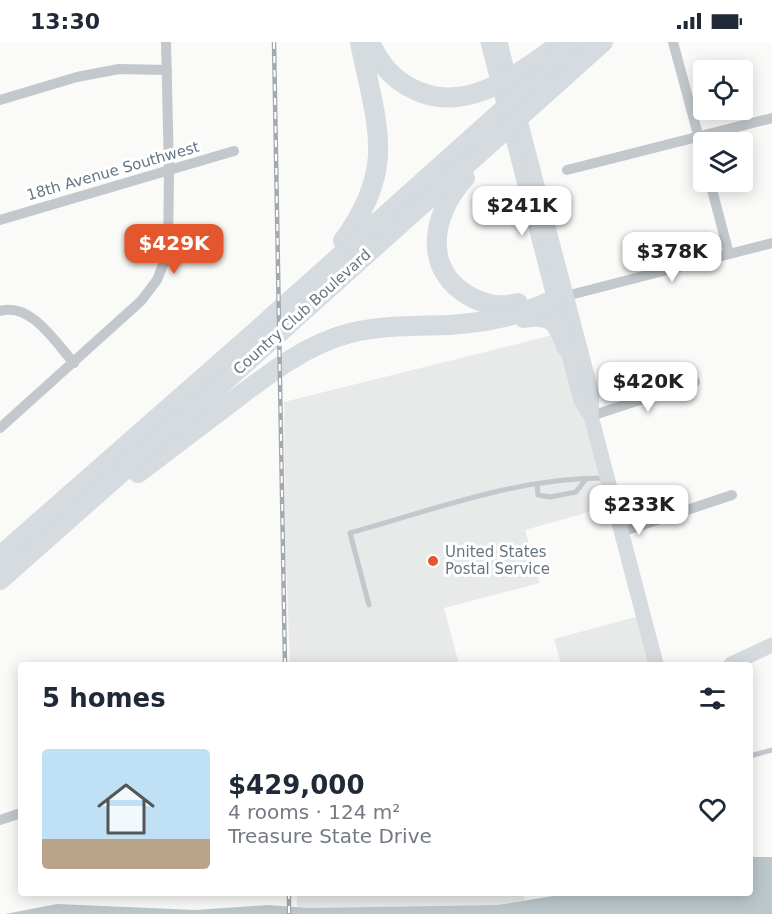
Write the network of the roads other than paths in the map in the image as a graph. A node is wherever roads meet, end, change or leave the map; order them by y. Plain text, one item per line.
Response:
1 (166, 42) edge
2 (360, 42) edge
3 (370, 42) edge
4 (488, 42) edge
5 (500, 42) edge
6 (562, 42) edge
7 (579, 42) edge
8 (603, 42) edge
9 (673, 42) edge
10 (167, 70) junction
11 (529, 75) junction
12 (0, 100) edge
13 (772, 118) edge
14 (697, 132) edge
15 (717, 132) edge
16 (493, 136) junction
17 (693, 138) edge
18 (234, 151) dead end
19 (567, 170) dead end
20 (169, 171) junction
21 (713, 192) edge
22 (0, 220) edge
23 (772, 243) edge
24 (729, 254) junction
25 (307, 295) junction
26 (560, 298) junction
27 (0, 311) edge
28 (479, 321) junction
29 (567, 348) junction
30 (74, 363) junction
31 (695, 382) dead end
32 (591, 416) junction
33 (0, 428) edge
34 (586, 478) junction
35 (607, 478) junction
36 (537, 484) junction
37 (732, 495) dead end
38 (71, 518) junction
39 (621, 532) junction
40 (0, 556) edge
41 (0, 580) edge
42 (369, 605) dead end
43 (772, 645) edge
44 (655, 662) edge
45 (735, 662) edge
46 (772, 750) edge
47 (753, 755) edge
48 (18, 814) edge
49 (0, 820) edge

1 - 10 street
2 - 25 highway
3 - 11 highway
4 - 26 street
5 - 26 street
6 - 11 highway
7 - 11 highway, Country Club Boulevard
8 - 16 highway, Country Club Boulevard
9 - 14 street
10 - 12 street
10 - 20 street
11 - 16 highway, Country Club Boulevard
13 - 15 street
16 - 25 highway, Country Club Boulevard
16 - 26 highway
17 - 19 street
18 - 20 street, 18th Avenue Southwest
20 - 22 street, 18th Avenue Southwest
20 - 30 street
21 - 24 street
23 - 24 street
24 - 26 street
25 - 38 highway, Country Club Boulevard
25 - 40 highway, Country Club Boulevard
26 - 28 highway
26 - 29 street
26 - 32 street
27 - 30 street
28 - 29 highway
28 - 38 highway
29 - 32 street
30 - 33 street
31 - 32 street
32 - 35 street
34 - 35 lane
34 - 36 lane
34 - 36 lane
35 - 39 street
36 - 42 lane
37 - 39 street
38 - 41 highway, Country Club Boulevard
39 - 44 street
43 - 45 street
46 - 47 lane
48 - 49 street

